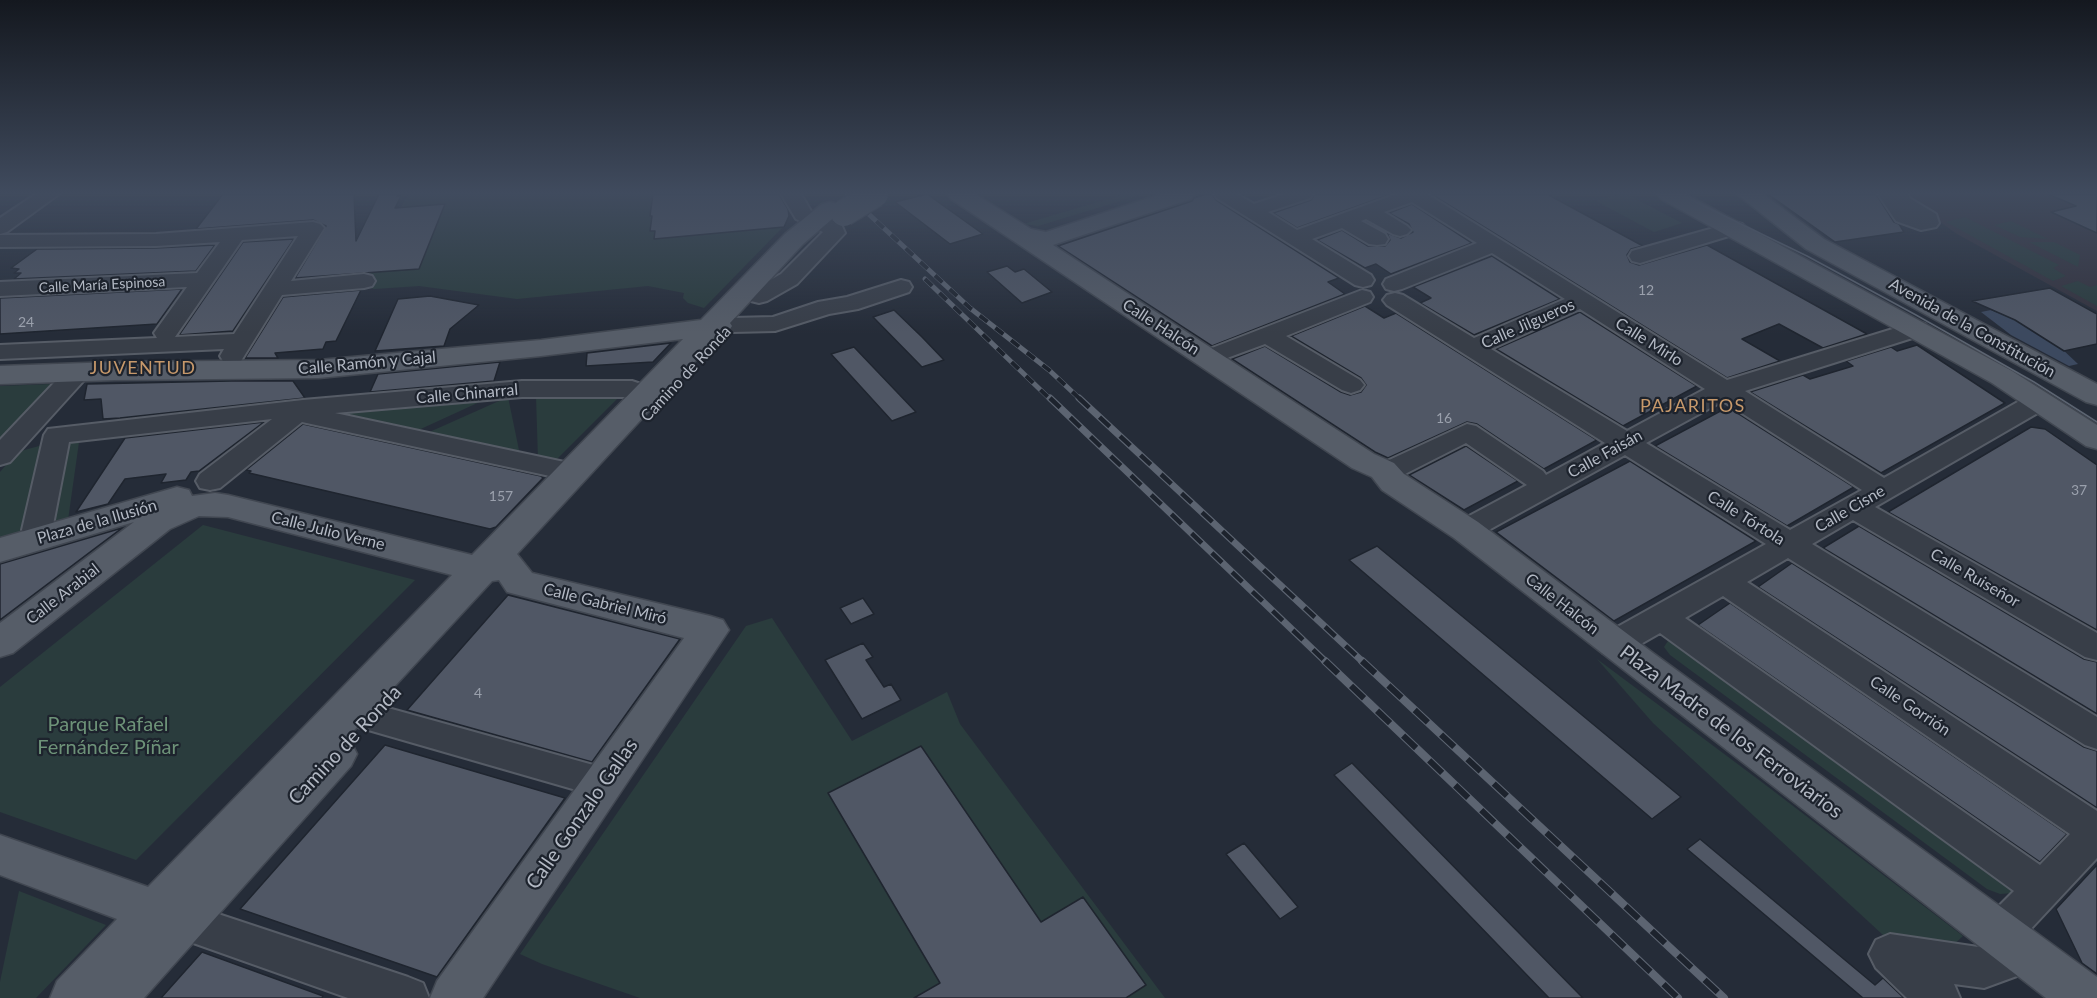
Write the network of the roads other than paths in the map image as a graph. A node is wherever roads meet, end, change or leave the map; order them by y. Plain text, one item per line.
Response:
1 (111, 241) edge
2 (230, 241) edge
3 (305, 241) edge
4 (793, 241) edge
5 (808, 241) edge
6 (1038, 241) edge
7 (1298, 241) edge
8 (1489, 241) edge
9 (1692, 241) edge
10 (1770, 241) edge
11 (1789, 241) edge
12 (1795, 241) edge
13 (0, 242) edge
14 (1494, 244) junction
15 (1808, 254) junction
16 (1640, 256) dead end
17 (204, 279) junction
18 (364, 281) dead end
19 (901, 287) dead end
20 (1363, 288) junction
21 (0, 289) edge
22 (275, 289) junction
23 (1394, 292) junction
24 (1582, 300) junction
25 (721, 326) junction
26 (1917, 329) junction
27 (1268, 334) junction
28 (161, 338) junction
29 (242, 341) junction
30 (1473, 348) junction
31 (0, 352) edge
32 (1208, 358) junction
33 (223, 370) junction
34 (138, 371) junction
35 (78, 372) junction
36 (0, 375) edge
37 (1351, 385) dead end
38 (632, 389) dead end
39 (1725, 389) junction
40 (2097, 396) edge
41 (2039, 401) junction
42 (303, 408) junction
43 (57, 435) joint
44 (2097, 439) edge
45 (1626, 443) junction
46 (0, 456) edge
47 (559, 469) dead end
48 (1380, 471) junction
49 (1533, 477) dead end
50 (1883, 490) junction
51 (193, 496) junction
52 (1853, 507) junction
53 (104, 520) junction
54 (37, 530) dead end
55 (1467, 530) junction
56 (1789, 544) junction
57 (126, 546) junction
58 (0, 550) edge
59 (495, 563) junction
60 (1723, 581) junction
61 (1661, 617) junction
62 (710, 630) joint
63 (0, 643) edge
64 (1614, 644) junction
65 (2097, 648) edge
66 (370, 717) junction
67 (2097, 735) edge
68 (604, 783) junction
69 (2097, 831) edge
70 (0, 855) edge
71 (2038, 886) junction
72 (169, 917) junction
73 (2009, 941) junction
74 (74, 998) edge
75 (111, 998) edge
76 (408, 998) edge
77 (454, 998) edge
78 (1939, 998) edge
79 (2085, 998) edge

1 - 13 street
2 - 17 street
3 - 22 street
4 - 25 main road, Camino de Ronda
5 - 25 main road, Camino de Ronda
6 - 32 main road, Calle Halcón
7 - 20 street
8 - 14 street, Calle Mirlo
9 - 16 street
10 - 15 main road
11 - 15 main road
12 - 15 main road
14 - 23 street
14 - 24 street, Calle Mirlo
15 - 26 main road, Avenida de la Constitución
15 - 40 main road, Avenida de la Constitución
17 - 21 street, Calle María Espinosa
17 - 28 street
18 - 22 street
19 - 25 street
20 - 23 street
20 - 27 street
22 - 29 street
23 - 30 street, Calle Tórtola
24 - 30 street, Calle Jilgueros
24 - 39 street, Calle Mirlo
25 - 33 main road, Calle Ramón y Cajal
25 - 59 main road, Camino de Ronda
26 - 39 street, Calle Faisán
26 - 41 main road, Avenida de la Constitución
27 - 32 street
27 - 37 street
28 - 29 street
28 - 31 street
28 - 34 street
29 - 33 street
30 - 45 street, Calle Tórtola
32 - 48 main road, Calle Halcón
33 - 34 main road, Calle Ramón y Cajal
34 - 35 main road, Calle Ramón y Cajal
35 - 36 main road, Calle Ramón y Cajal
35 - 46 street
38 - 42 street, Calle Chinarral
39 - 45 street, Calle Faisán
39 - 50 street, Calle Mirlo
41 - 44 main road, Avenida de la Constitución
41 - 50 street, Calle Cisne
42 - 43 street, Calle Chinarral
42 - 47 street
42 - 51 street, Calle Arabial
43 - 54 street, Plaza de la Ilusión
45 - 55 street, Calle Faisán
45 - 56 street, Calle Tórtola
48 - 49 street
48 - 55 main road, Calle Halcón
50 - 52 street, Calle Cisne
51 - 53 main road, Plaza de la Ilusión
51 - 57 main road, Calle Arabial
51 - 59 main road, Calle Julio Verne
52 - 56 street, Calle Cisne
52 - 65 street, Calle Ruiseñor
53 - 57 main road
53 - 58 main road, Plaza de la Ilusión
55 - 64 main road, Calle Halcón
56 - 60 street, Calle Cisne
56 - 67 street, Calle Tórtola
57 - 63 main road, Calle Arabial
59 - 62 main road, Calle Gabriel Miró
59 - 66 main road, Camino de Ronda
59 - 72 main road, Camino de Ronda
60 - 61 street, Calle Cisne
60 - 69 street, Calle Gorrión
61 - 64 street, Plaza Madre de los Ferroviarios
61 - 71 street
62 - 68 main road, Calle Gonzalo Gallas
64 - 73 main road, Plaza Madre de los Ferroviarios
66 - 68 street
66 - 72 main road, Camino de Ronda
68 - 77 main road, Calle Gonzalo Gallas
69 - 71 street
70 - 72 main road
71 - 73 street
72 - 74 main road, Camino de Ronda
72 - 75 main road, Camino de Ronda
72 - 76 street
73 - 78 street
73 - 79 main road, Plaza Madre de los Ferroviarios

